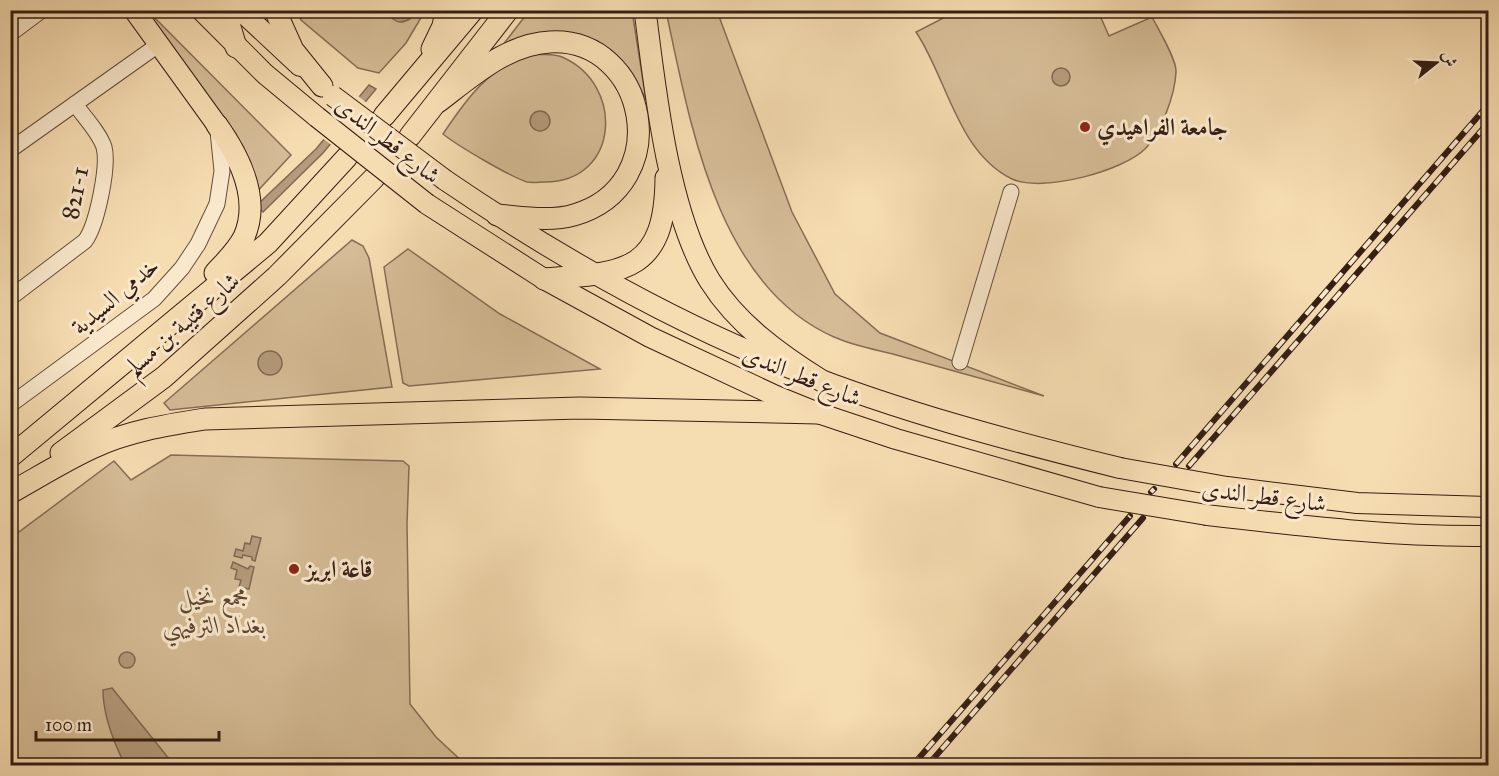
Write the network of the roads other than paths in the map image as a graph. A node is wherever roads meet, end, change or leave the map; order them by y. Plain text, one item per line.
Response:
1 (42, 10) edge
2 (134, 10) edge
3 (201, 10) edge
4 (225, 10) edge
5 (240, 10) edge
6 (275, 10) edge
7 (446, 10) edge
8 (473, 10) edge
9 (508, 10) edge
10 (645, 10) edge
11 (10, 34) edge
12 (158, 45) junction
13 (236, 47) junction
14 (416, 78) junction
15 (327, 91) junction
16 (438, 102) junction
17 (75, 104) junction
18 (384, 116) dead end
19 (217, 125) junction
20 (410, 136) tunnel mouth
21 (666, 145) junction
22 (10, 150) edge
23 (347, 157) dead end
24 (374, 178) tunnel mouth
25 (1011, 192) dead end
26 (497, 215) junction
27 (596, 274) junction
28 (544, 279) junction
29 (10, 298) edge
30 (159, 335) junction
31 (960, 362) dead end
32 (822, 381) junction
33 (10, 405) edge
34 (818, 413) junction
35 (10, 457) edge
36 (10, 493) edge
37 (1488, 507) edge
38 (1488, 536) edge

1 - 11 street
2 - 12 main road
3 - 13 main road, شارع قطر الندى
4 - 13 highway
5 - 15 main road, شارع قطر الندى
6 - 15 highway
7 - 14 highway
8 - 14 highway
9 - 16 highway
10 - 21 highway
12 - 17 street
12 - 19 main road
13 - 28 main road, شارع قطر الندى, bridge
14 - 18 highway
15 - 26 main road, شارع قطر الندى, bridge
16 - 20 highway
16 - 26 highway
17 - 22 street
17 - 29 street, 821-1
19 - 30 highway
19 - 33 street, خدمي السيدية
21 - 27 highway
21 - 32 highway
23 - 30 highway, شارع قتيبة بن مسلم
24 - 36 highway, شارع قتيبة بن مسلم
25 - 31 street
26 - 27 main road, شارع قطر الندى
27 - 28 highway
27 - 32 main road, شارع قطر الندى
28 - 34 main road, شارع قطر الندى
30 - 35 highway, شارع قتيبة بن مسلم
32 - 37 main road, شارع قطر الندى, bridge
34 - 36 highway
34 - 38 main road, شارع قطر الندى, bridge

